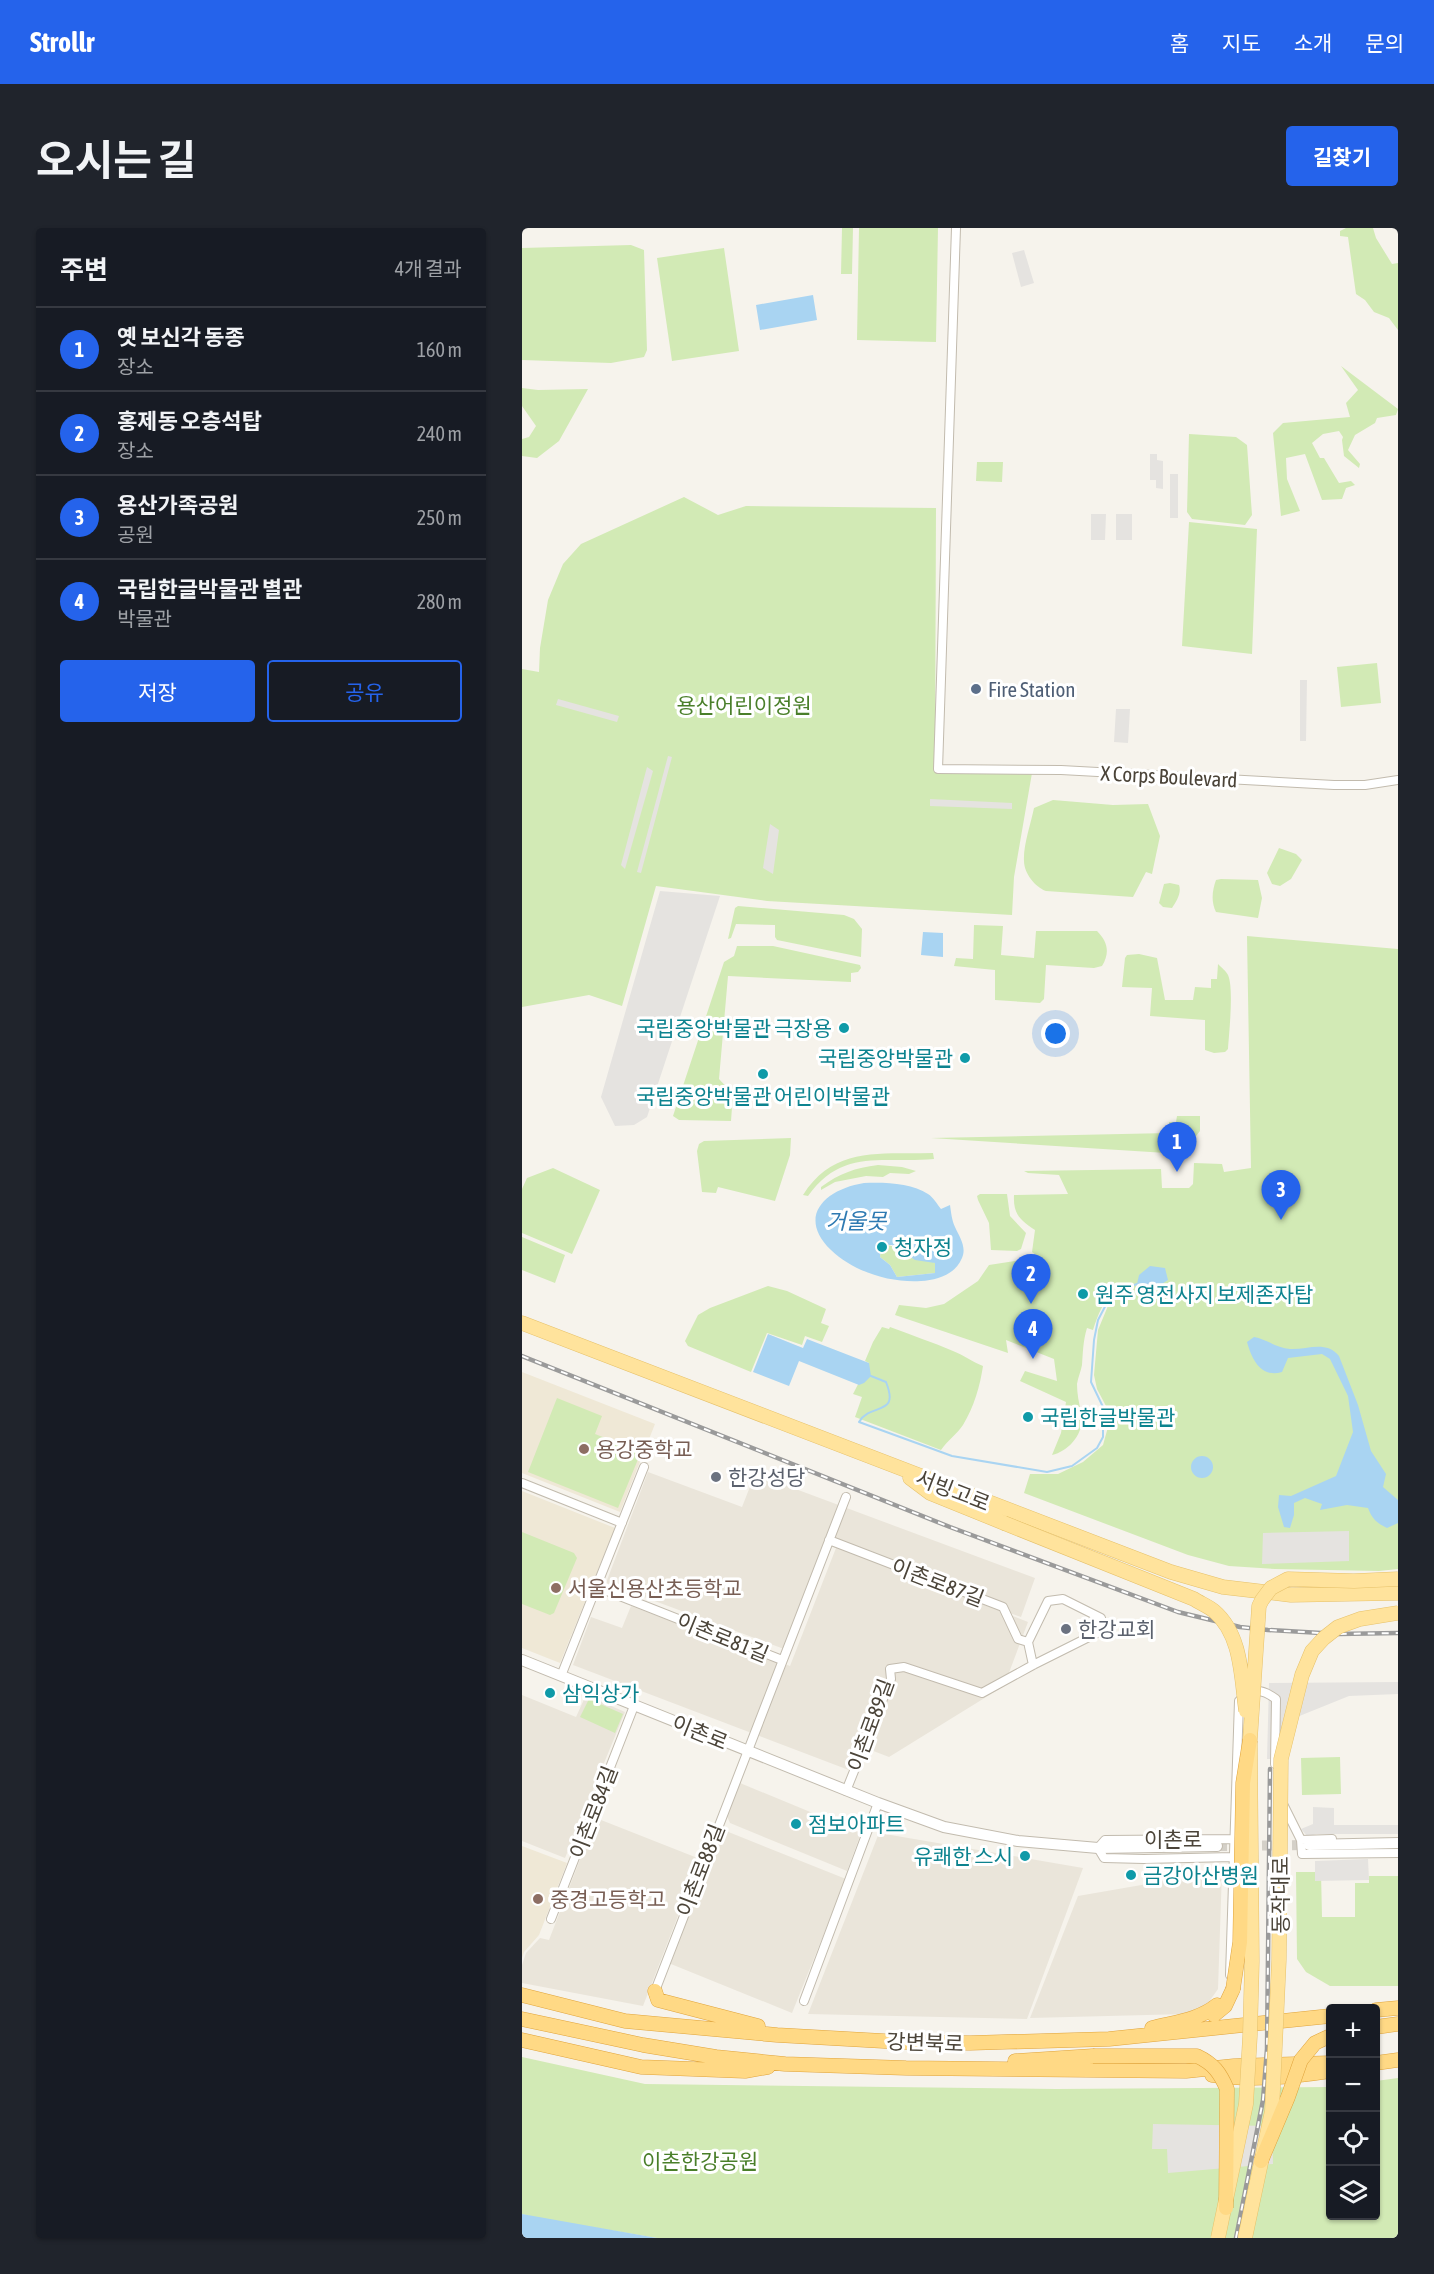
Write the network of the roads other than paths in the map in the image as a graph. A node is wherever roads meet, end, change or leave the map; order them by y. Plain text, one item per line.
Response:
1 (956, 228) edge
2 (1398, 780) edge
3 (522, 1323) edge
4 (644, 1467) dead end
5 (897, 1468) junction
6 (522, 1483) edge
7 (846, 1497) dead end
8 (622, 1523) junction
9 (829, 1540) junction
10 (1398, 1579) edge
11 (597, 1587) junction
12 (1398, 1593) edge
13 (1398, 1613) edge
14 (1028, 1642) junction
15 (522, 1660) edge
16 (782, 1660) junction
17 (1033, 1665) junction
18 (561, 1676) junction
19 (634, 1706) junction
20 (1250, 1740) junction
21 (747, 1751) junction
22 (846, 1791) junction
23 (878, 1803) junction
24 (1233, 1839) junction
25 (1398, 1841) edge
26 (1305, 1842) junction
27 (1217, 1846) tunnel mouth
28 (1098, 1848) junction
29 (1398, 1853) edge
30 (1233, 1857) junction
31 (551, 1919) dead end
32 (655, 1991) joint
33 (522, 1995) edge
34 (804, 2001) dead end
35 (1217, 2006) joint
36 (1398, 2008) edge
37 (1380, 2010) edge
38 (1326, 2016) edge
39 (522, 2019) edge
40 (1180, 2021) junction
41 (1395, 2024) edge
42 (1380, 2026) edge
43 (795, 2036) junction
44 (1326, 2038) edge
45 (1109, 2039) junction
46 (522, 2040) edge
47 (1398, 2059) edge
48 (1380, 2061) edge
49 (1326, 2063) edge
50 (784, 2064) junction
51 (917, 2068) junction
52 (1186, 2071) junction
53 (1326, 2071) edge
54 (1261, 2161) junction
55 (1226, 2208) junction
56 (1218, 2238) edge
57 (1245, 2238) edge

1 - 2 street, X Corps Boulevard
3 - 5 main road, 서빙고로
4 - 8 street
5 - 12 main road, 서빙고로
5 - 20 main road, bridge
6 - 8 street
7 - 9 street
8 - 11 street
9 - 14 street, 이촌로87길
9 - 16 street
10 - 20 main road, bridge
11 - 16 street, 이촌로81길
11 - 18 street
13 - 54 main road, 동작대로, bridge
14 - 17 street
14 - 17 street, 이촌로89길
15 - 18 street, 이촌로
16 - 21 street
17 - 22 street, 이촌로89길
18 - 19 street, 이촌로
19 - 21 street, 이촌로
19 - 31 street, 이촌로84길
20 - 40 highway, bridge
20 - 55 main road, 동작대로, bridge
21 - 22 street, 이촌로
21 - 32 street, 이촌로88길
22 - 23 street, 이촌로
23 - 28 street, 이촌로
23 - 34 street
24 - 26 street
24 - 28 street, 이촌로
24 - 30 street, 이촌로
25 - 26 street
26 - 29 street
27 - 28 street, 이촌로
28 - 30 street, 이촌로
30 - 35 street, 이촌로
32 - 43 highway
33 - 43 highway, 강변북로
35 - 40 highway
36 - 37 highway
38 - 45 highway, 강변북로
39 - 50 highway, 강변북로
40 - 45 highway
41 - 42 highway
43 - 45 highway, 강변북로
44 - 54 highway, bridge
46 - 50 highway
47 - 48 highway
49 - 52 highway, 강변북로
50 - 51 highway, 강변북로
51 - 52 highway, 강변북로
51 - 55 highway, bridge
52 - 53 highway, 강변북로
54 - 57 main road, 동작대로, bridge
55 - 56 main road, 동작대로, bridge

